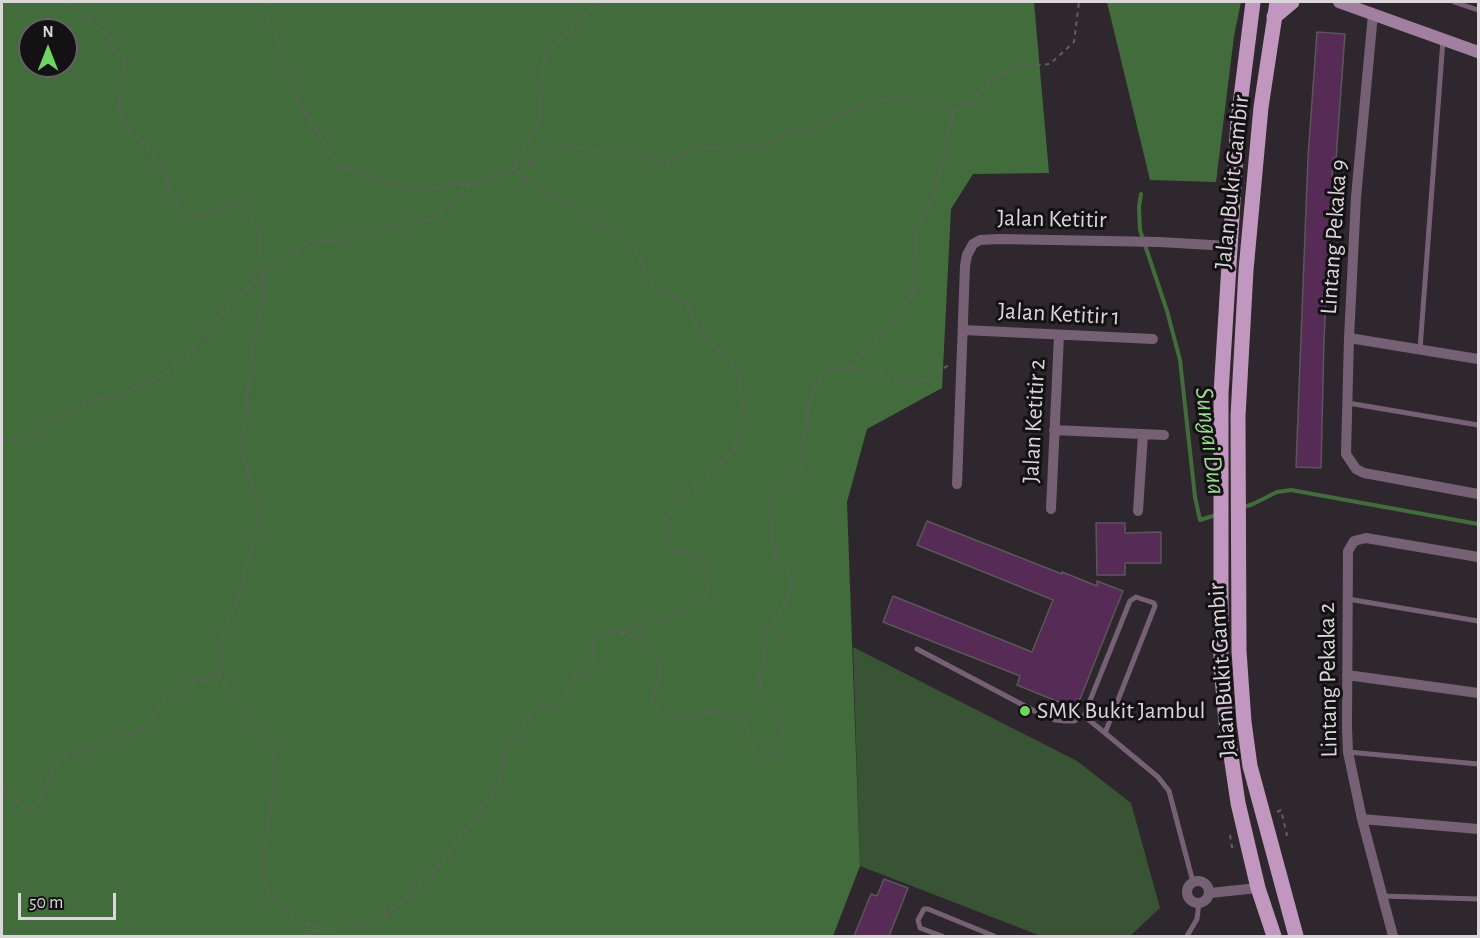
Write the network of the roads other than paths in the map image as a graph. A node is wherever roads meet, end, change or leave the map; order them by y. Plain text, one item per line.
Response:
1 (1253, 2) edge
2 (1277, 2) edge
3 (1292, 2) edge
4 (1339, 2) edge
5 (1454, 2) edge
6 (1479, 10) edge
7 (1373, 14) junction
8 (1274, 17) junction
9 (1443, 39) junction
10 (1479, 52) edge
11 (1229, 246) junction
12 (963, 330) junction
13 (1059, 335) junction
14 (1349, 338) junction
15 (1153, 339) dead end
16 (1420, 349) junction
17 (1479, 359) edge
18 (1347, 403) junction
19 (1479, 425) edge
20 (1054, 430) junction
21 (1143, 434) junction
22 (1164, 435) dead end
23 (957, 484) dead end
24 (1479, 494) edge
25 (1051, 509) dead end
26 (1138, 511) dead end
27 (1479, 557) edge
28 (1347, 598) junction
29 (1479, 621) edge
30 (918, 649) dead end
31 (1347, 675) junction
32 (1479, 693) edge
33 (1085, 715) junction
34 (1105, 733) junction
35 (1348, 752) junction
36 (1479, 764) edge
37 (1362, 819) junction
38 (1479, 829) edge
39 (1193, 882) junction
40 (1258, 888) junction
41 (1210, 893) junction
42 (1383, 896) junction
43 (1479, 899) edge
44 (1198, 903) junction
45 (928, 934) edge
46 (942, 936) edge
47 (994, 936) edge
48 (1187, 936) edge
49 (1274, 936) edge
50 (1296, 936) edge
51 (1393, 936) edge

1 - 11 main road, Jalan Bukit Gambir
2 - 8 main road, Jalan Bukit Gambir
3 - 8 main road
4 - 7 main road
5 - 6 lane
7 - 9 main road
7 - 14 street, Lintang Pekaka 9
8 - 50 main road, Jalan Bukit Gambir
9 - 10 main road
9 - 16 lane
11 - 12 street, Jalan Ketitir
11 - 40 main road, Jalan Bukit Gambir
12 - 13 street, Jalan Ketitir 1
12 - 23 street, Jalan Ketitir
13 - 15 street, Jalan Ketitir 1
13 - 20 street, Jalan Ketitir 2
14 - 16 street
14 - 18 street, Lintang Pekaka 9
16 - 17 street
18 - 19 lane
18 - 24 street, Lintang Pekaka 9
20 - 21 street
20 - 25 street, Jalan Ketitir 2
21 - 22 street
21 - 26 street
27 - 28 street, Lintang Pekaka 2
28 - 29 lane
28 - 31 street, Lintang Pekaka 2
30 - 33 lane
31 - 32 street
31 - 35 street, Lintang Pekaka 2
33 - 34 lane
33 - 34 lane
34 - 39 lane
35 - 36 lane
35 - 37 street, Lintang Pekaka 2
37 - 38 street
37 - 42 street, Lintang Pekaka 2
39 - 41 street
39 - 44 street
40 - 41 street
40 - 49 main road, Jalan Bukit Gambir
41 - 44 street
42 - 43 lane
42 - 51 street, Lintang Pekaka 2
44 - 48 lane
45 - 46 lane
45 - 47 lane

